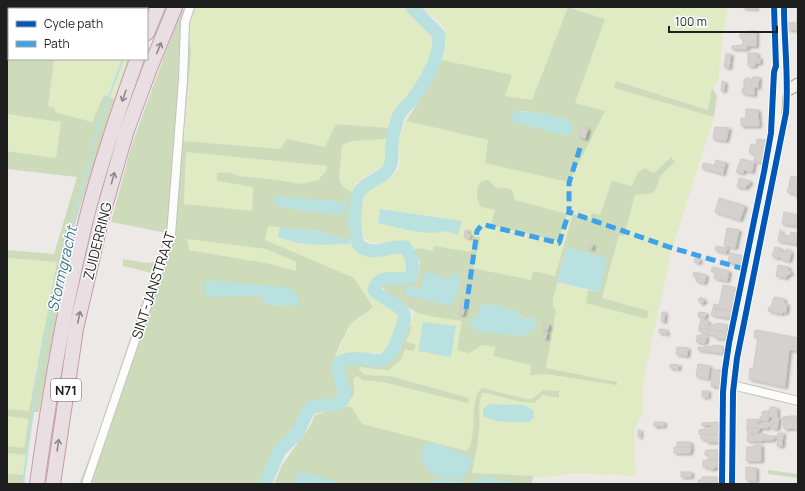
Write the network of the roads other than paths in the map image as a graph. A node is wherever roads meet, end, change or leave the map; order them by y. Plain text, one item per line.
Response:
1 (158, 7) edge
2 (175, 7) edge
3 (190, 7) edge
4 (779, 7) edge
5 (148, 32) edge
6 (137, 60) edge
7 (798, 84) edge
8 (781, 90) junction
9 (728, 384) junction
10 (798, 401) edge
11 (37, 484) edge
12 (53, 484) edge
13 (86, 484) edge
14 (728, 484) edge

1 - 5 highway
12 -> 2 highway, ZUIDERRING / N71
3 - 13 street, SINT-JANSTRAAT
4 - 8 main road
6 -> 11 highway, ZUIDERRING / N71
7 - 8 main road
8 - 9 main road
9 - 10 street
9 - 14 main road

